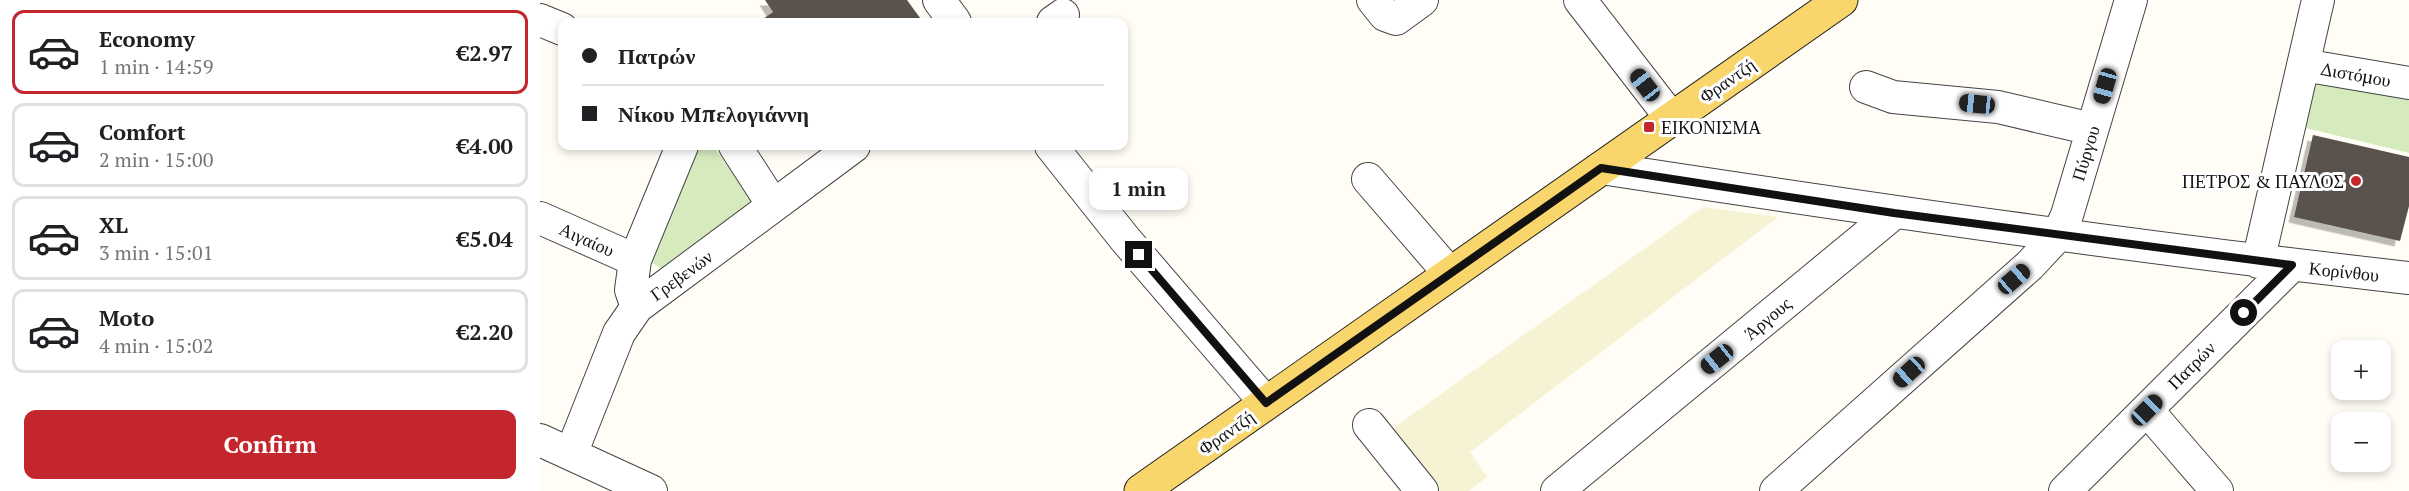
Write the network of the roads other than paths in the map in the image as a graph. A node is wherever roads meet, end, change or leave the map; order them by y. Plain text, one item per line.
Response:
1 (939, 0) edge
2 (1373, 0) edge
3 (1422, 0) edge
4 (1580, 0) edge
5 (1841, 0) edge
6 (2131, 0) edge
7 (2318, 0) edge
8 (952, 18) edge
9 (540, 20) edge
10 (558, 27) edge
11 (2303, 65) junction
12 (2409, 83) edge
13 (1866, 87) dead end
14 (1672, 119) junction
15 (2092, 129) junction
16 (679, 150) edge
17 (738, 150) edge
18 (849, 150) edge
19 (1054, 150) edge
20 (1601, 168) junction
21 (1368, 179) dead end
22 (773, 205) junction
23 (1894, 213) junction
24 (540, 218) edge
25 (2058, 235) junction
26 (634, 260) junction
27 (2258, 262) junction
28 (2292, 265) junction
29 (1450, 274) junction
30 (2409, 278) edge
31 (637, 307) junction
32 (1266, 403) junction
33 (2147, 410) junction
34 (1369, 425) dead end
35 (540, 440) edge
36 (571, 454) junction
37 (651, 491) edge
38 (1141, 491) edge
39 (1422, 491) edge
40 (1557, 491) edge
41 (1776, 491) edge
42 (2065, 491) edge
43 (2217, 491) edge

1 - 8 street
2 - 3 street
4 - 14 street
5 - 14 main road, Φραντζή
6 - 15 street, Πύργου
7 - 11 street
9 - 10 street
11 - 12 street, Διστόμου
11 - 27 street
13 - 15 street
14 - 20 main road, Φραντζή
15 - 25 street, Πύργου
16 - 26 street
17 - 22 street
18 - 22 street, Γρεβενών
19 - 32 street
20 - 23 street, Κορίνθου
20 - 29 main road, Φραντζή
21 - 29 street
22 - 31 street, Γρεβενών
23 - 25 street, Κορίνθου
23 - 40 street, Άργους
24 - 26 street, Αιγαίου
25 - 27 street, Κορίνθου
25 - 41 street
26 - 31 street
27 - 28 street, Κορίνθου
28 - 30 street, Κορίνθου
28 - 33 street, Πατρών
29 - 32 main road, Φραντζή
31 - 36 street, Γρεβενών
32 - 38 main road, Φραντζή
33 - 42 street, Πατρών
33 - 43 street
34 - 39 street
35 - 36 street
36 - 37 street

